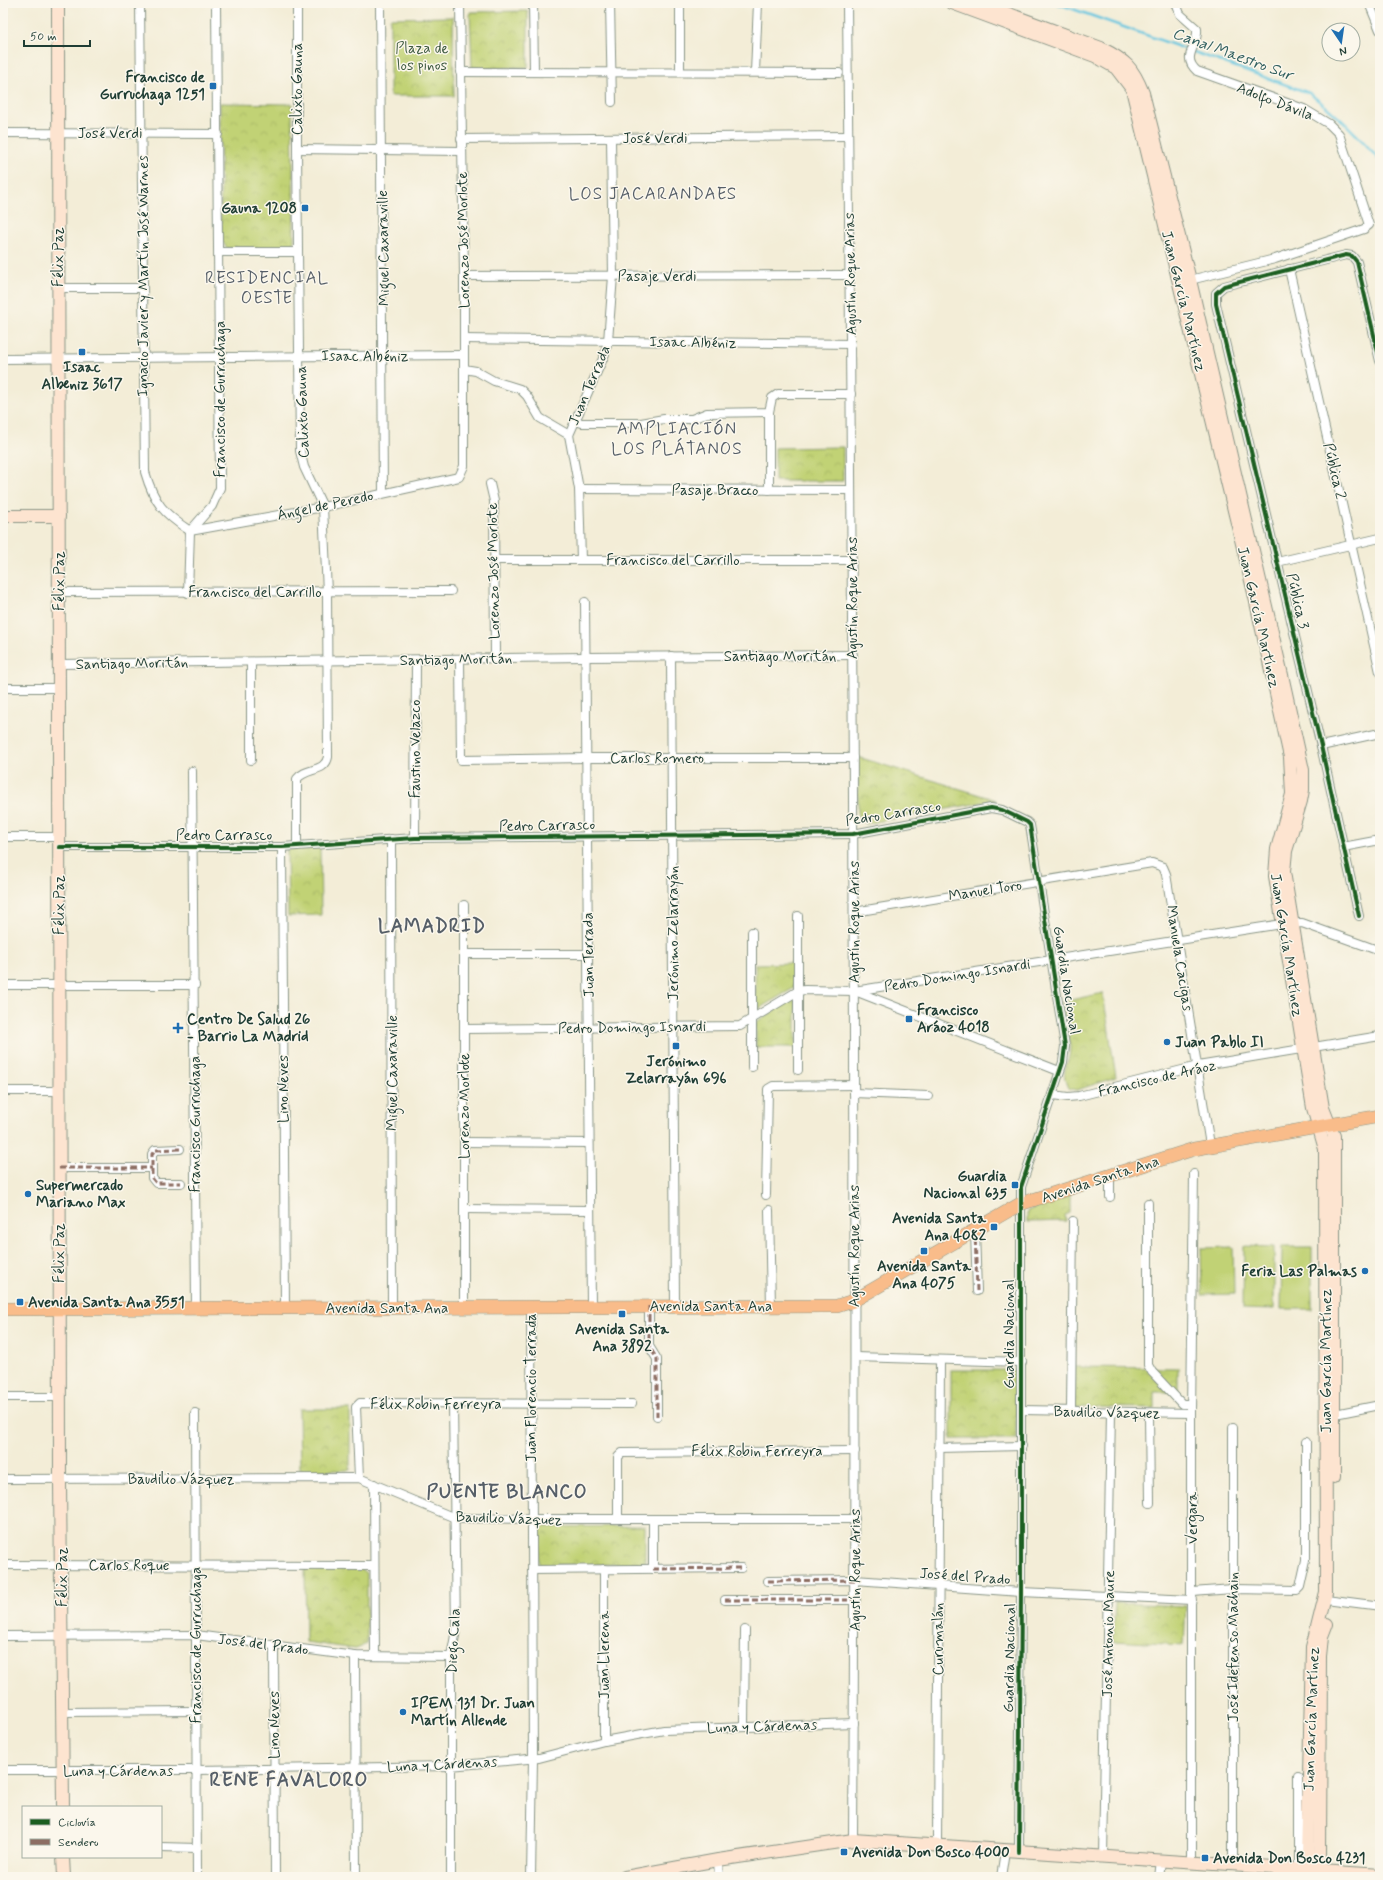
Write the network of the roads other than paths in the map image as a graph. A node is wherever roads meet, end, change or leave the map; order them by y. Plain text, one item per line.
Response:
1 (58, 3) edge
2 (140, 3) edge
3 (216, 3) edge
4 (297, 3) edge
5 (380, 3) edge
6 (460, 3) edge
7 (533, 3) edge
8 (610, 3) edge
9 (680, 3) edge
10 (758, 3) edge
11 (847, 3) edge
12 (952, 3) edge
13 (979, 3) edge
14 (1176, 3) edge
15 (1369, 3) edge
16 (1380, 30) edge
17 (460, 72) junction
18 (534, 72) junction
19 (611, 72) junction
20 (680, 72) junction
21 (755, 72) junction
22 (839, 73) dead end
23 (612, 102) dead end
24 (58, 133) junction
25 (141, 133) junction
26 (3, 134) edge
27 (218, 134) junction
28 (848, 136) junction
29 (611, 138) junction
30 (461, 139) junction
31 (296, 149) junction
32 (382, 149) junction
33 (461, 151) junction
34 (219, 252) junction
35 (298, 252) junction
36 (1289, 269) junction
37 (850, 275) junction
38 (464, 276) junction
39 (613, 276) junction
40 (1190, 280) junction
41 (58, 288) junction
42 (143, 288) junction
43 (464, 339) junction
44 (608, 341) junction
45 (851, 344) junction
46 (464, 355) junction
47 (299, 356) junction
48 (384, 356) junction
49 (220, 357) junction
50 (3, 358) edge
51 (58, 358) junction
52 (143, 358) junction
53 (1380, 361) edge
54 (464, 369) junction
55 (851, 394) junction
56 (769, 412) junction
57 (575, 421) junction
58 (569, 435) junction
59 (459, 477) joint
60 (490, 484) dead end
61 (580, 489) junction
62 (769, 490) junction
63 (851, 490) junction
64 (383, 493) junction
65 (323, 507) junction
66 (3, 516) edge
67 (59, 516) junction
68 (190, 531) junction
69 (1380, 538) edge
70 (1351, 545) junction
71 (494, 560) junction
72 (581, 560) junction
73 (852, 560) junction
74 (1277, 562) junction
75 (451, 591) dead end
76 (59, 592) junction
77 (327, 592) junction
78 (188, 593) junction
79 (585, 602) dead end
80 (852, 655) junction
81 (671, 656) junction
82 (585, 657) junction
83 (495, 658) junction
84 (460, 659) junction
85 (416, 660) junction
86 (327, 661) junction
87 (250, 662) junction
88 (59, 664) junction
89 (1380, 672) edge
90 (3, 688) edge
91 (59, 688) junction
92 (1380, 733) edge
93 (1320, 746) junction
94 (586, 758) junction
95 (672, 758) junction
96 (853, 758) junction
97 (251, 760) dead end
98 (192, 771) dead end
99 (1030, 825) joint
100 (854, 834) junction
101 (672, 836) junction
102 (3, 837) edge
103 (586, 837) junction
104 (415, 838) junction
105 (391, 839) junction
106 (1380, 840) edge
107 (59, 842) junction
108 (297, 846) junction
109 (193, 847) junction
110 (282, 847) junction
111 (1343, 847) junction
112 (1163, 867) joint
113 (1040, 882) junction
114 (464, 905) dead end
115 (854, 912) junction
116 (798, 916) dead end
117 (1359, 916) dead end
118 (1287, 924) junction
119 (752, 932) dead end
120 (1177, 940) junction
121 (1380, 951) edge
122 (464, 954) junction
123 (588, 954) junction
124 (1052, 960) junction
125 (3, 985) edge
126 (59, 985) junction
127 (195, 985) junction
128 (798, 991) junction
129 (854, 991) junction
130 (752, 1019) junction
131 (673, 1026) junction
132 (588, 1027) junction
133 (464, 1029) junction
134 (1380, 1036) edge
135 (1309, 1047) junction
136 (1198, 1066) junction
137 (752, 1067) dead end
138 (798, 1070) dead end
139 (1059, 1071) junction
140 (854, 1089) junction
141 (3, 1091) edge
142 (59, 1091) junction
143 (1052, 1095) junction
144 (928, 1096) dead end
145 (1380, 1116) edge
146 (1325, 1126) junction
147 (464, 1142) junction
148 (589, 1143) junction
149 (1210, 1145) junction
150 (180, 1149) dead end
151 (59, 1168) junction
152 (152, 1168) junction
153 (1194, 1174) dead end
154 (1110, 1175) junction
155 (181, 1183) dead end
156 (766, 1194) dead end
157 (1110, 1197) dead end
158 (1148, 1203) dead end
159 (1020, 1204) junction
160 (464, 1209) junction
161 (590, 1210) junction
162 (769, 1210) dead end
163 (1073, 1221) dead end
164 (975, 1231) junction
165 (977, 1291) dead end
166 (853, 1301) junction
167 (649, 1306) junction
168 (675, 1306) junction
169 (771, 1306) junction
170 (464, 1307) junction
171 (531, 1307) junction
172 (591, 1307) junction
173 (285, 1308) junction
174 (392, 1308) junction
175 (3, 1309) edge
176 (196, 1309) junction
177 (60, 1310) junction
178 (855, 1358) junction
179 (940, 1360) junction
180 (1022, 1362) junction
181 (3, 1397) edge
182 (60, 1397) junction
183 (453, 1404) junction
184 (531, 1404) junction
185 (632, 1404) dead end
186 (1191, 1404) junction
187 (1380, 1405) edge
188 (1022, 1410) junction
189 (1071, 1411) junction
190 (1111, 1412) junction
191 (195, 1413) dead end
192 (1149, 1413) junction
193 (1191, 1413) junction
194 (1335, 1414) junction
195 (657, 1416) dead end
196 (1233, 1428) dead end
197 (1306, 1442) dead end
198 (1022, 1446) junction
199 (939, 1448) junction
200 (855, 1451) junction
201 (195, 1478) junction
202 (359, 1478) junction
203 (3, 1479) edge
204 (60, 1480) junction
205 (374, 1484) junction
206 (1150, 1502) dead end
207 (455, 1518) junction
208 (532, 1519) junction
209 (618, 1519) junction
210 (653, 1519) junction
211 (855, 1519) junction
212 (3, 1565) edge
213 (62, 1565) junction
214 (195, 1566) junction
215 (374, 1566) junction
216 (741, 1568) dead end
217 (604, 1569) junction
218 (653, 1569) junction
219 (532, 1570) junction
220 (855, 1580) junction
221 (768, 1581) dead end
222 (938, 1586) junction
223 (1233, 1589) junction
224 (1021, 1592) junction
225 (1192, 1592) junction
226 (1109, 1596) junction
227 (1330, 1599) junction
228 (725, 1600) dead end
229 (856, 1600) junction
230 (1192, 1600) junction
231 (1380, 1606) edge
232 (745, 1630) dead end
233 (196, 1635) junction
234 (3, 1636) edge
235 (62, 1636) junction
236 (274, 1645) junction
237 (355, 1656) junction
238 (375, 1656) junction
239 (451, 1657) junction
240 (196, 1711) junction
241 (62, 1712) junction
242 (854, 1723) junction
243 (744, 1726) junction
244 (604, 1741) junction
245 (533, 1759) junction
246 (450, 1766) junction
247 (275, 1768) junction
248 (356, 1768) junction
249 (3, 1770) edge
250 (196, 1770) junction
251 (63, 1771) junction
252 (1298, 1776) dead end
253 (63, 1806) edge
254 (853, 1840) junction
255 (937, 1846) junction
256 (162, 1847) edge
257 (197, 1848) junction
258 (1005, 1851) junction
259 (1019, 1852) junction
260 (1103, 1857) junction
261 (63, 1858) edge
262 (718, 1860) junction
263 (1161, 1861) junction
264 (1191, 1863) junction
265 (1233, 1866) junction
266 (1311, 1874) edge
267 (1380, 1875) edge
268 (1366, 1876) edge
269 (64, 1877) edge
270 (197, 1877) edge
271 (275, 1877) edge
272 (356, 1877) edge
273 (451, 1877) edge
274 (531, 1877) edge
275 (625, 1877) edge
276 (719, 1877) edge
277 (1001, 1877) edge
278 (1159, 1877) edge

1 - 24 main road, Félix Paz
2 - 25 street, Ignacio Javier y Martín José Warnes
3 - 27 street, Francisco de Gurruchaga
4 - 31 street, Calixto Gauna
5 - 32 street, Miguel Caxaraville
6 - 17 street, Lorenzo José Morlote
7 - 18 street
8 - 19 street
9 - 20 street
10 - 21 street
11 - 28 street, Agustín Roque Arias
12 - 118 main road, Juan García Martínez
13 - 40 main road, Juan García Martínez
14 - 40 street, Adolfo Dávila
15 - 16 street
17 - 18 street
17 - 30 street, Lorenzo José Morlote
18 - 19 street
19 - 20 street
19 - 23 street
20 - 21 street
21 - 22 street
24 - 25 street, José Verdi
24 - 26 street, José Verdi
24 - 41 main road, Félix Paz
25 - 27 street, José Verdi
25 - 42 street, Ignacio Javier y Martín José Warnes
27 - 34 street, Francisco de Gurruchaga
28 - 29 street, José Verdi
28 - 37 street, Agustín Roque Arias
29 - 30 street, José Verdi
29 - 39 street, Juan Terrada
30 - 33 street, Lorenzo José Morlote
31 - 32 street
31 - 35 street, Calixto Gauna
32 - 33 street
32 - 48 street, Miguel Caxaraville
33 - 38 street, Lorenzo José Morlote
34 - 35 street
34 - 49 street, Francisco de Gurruchaga
35 - 47 street, Calixto Gauna
36 - 53 street
36 - 70 street, Pública 2
36 - 74 street, Pública 3
37 - 39 street, Pasaje Verdi
37 - 45 street, Agustín Roque Arias
38 - 39 street, Pasaje Verdi
38 - 43 street, Lorenzo José Morlote
39 - 44 street, Juan Terrada
40 - 118 main road, Juan García Martínez
41 - 42 street
41 - 51 main road, Félix Paz
42 - 52 street, Ignacio Javier y Martín José Warnes
43 - 44 street, Isaac Albéniz
43 - 46 street, Lorenzo José Morlote
44 - 45 street, Isaac Albéniz
44 - 57 street, Juan Terrada
45 - 55 street, Agustín Roque Arias
46 - 48 street, Isaac Albéniz
46 - 54 street, Lorenzo José Morlote
47 - 48 street, Isaac Albéniz
47 - 49 street, Isaac Albéniz
47 - 65 street, Calixto Gauna
48 - 64 street, Miguel Caxaraville
49 - 52 street, Isaac Albéniz
49 - 68 street, Francisco de Gurruchaga
50 - 51 street, Isaac Albéniz
51 - 52 street, Isaac Albéniz
51 - 67 main road, Félix Paz
52 - 68 street, Ignacio Javier y Martín José Warnes
54 - 58 street
54 - 59 street, Lorenzo José Morlote
55 - 56 street
55 - 63 street, Agustín Roque Arias
56 - 57 street
56 - 62 street
57 - 58 street, Juan Terrada
58 - 61 street, Juan Terrada
59 - 64 street, Ángel de Peredo
60 - 71 street, Lorenzo José Morlote
61 - 62 street, Pasaje Bracco
61 - 72 street, Juan Terrada
62 - 63 street, Pasaje Bracco
63 - 73 street, Agustín Roque Arias
64 - 65 street, Ángel de Peredo
65 - 68 street, Ángel de Peredo
65 - 77 street, Calixto Gauna
66 - 67 main road
67 - 76 main road, Félix Paz
68 - 78 street
69 - 70 street
70 - 74 street
70 - 89 street, Pública 2
71 - 72 street, Francisco del Carrillo
71 - 83 street, Lorenzo José Morlote
72 - 73 street, Francisco del Carrillo
73 - 80 street, Agustín Roque Arias
74 - 93 street, Pública 3
75 - 77 street, Francisco del Carrillo
76 - 78 street, Francisco del Carrillo
76 - 88 main road, Félix Paz
77 - 78 street, Francisco del Carrillo
77 - 86 street, Calixto Gauna
79 - 82 street, Juan Terrada
80 - 81 street, Santiago Moritán
80 - 96 street, Agustín Roque Arias
81 - 82 street, Santiago Moritán
81 - 95 street, Jerónimo Zelarrayán
82 - 83 street, Santiago Moritán
82 - 94 street, Juan Terrada
83 - 84 street, Santiago Moritán
84 - 85 street, Santiago Moritán
84 - 94 street, Carlos Romero
85 - 86 street, Santiago Moritán
85 - 104 street, Faustino Velazco
86 - 87 street, Santiago Moritán
86 - 108 street, Calixto Gauna
87 - 88 street, Santiago Moritán
87 - 97 street
88 - 91 main road, Félix Paz
90 - 91 street
91 - 107 main road, Félix Paz
92 - 93 street
93 - 111 street, Pública 3
94 - 95 street, Carlos Romero
94 - 103 street, Juan Terrada
95 - 96 street, Carlos Romero
95 - 101 street, Jerónimo Zelarrayán
96 - 100 street, Agustín Roque Arias
98 - 109 street, Francisco Gurruchaga
99 - 100 street, Pedro Carrasco
99 - 113 street, Guardia Nacional
100 - 101 street, Pedro Carrasco
100 - 115 street, Agustín Roque Arias
101 - 103 street, Pedro Carrasco
101 - 131 street, Jerónimo Zelarrayán
102 - 107 street, Pedro Carrasco
103 - 104 street, Pedro Carrasco
103 - 123 street, Juan Terrada
104 - 105 street, Pedro Carrasco
105 - 108 street, Pedro Carrasco
105 - 174 street, Miguel Caxaraville
106 - 111 street
107 - 109 street, Pedro Carrasco
107 - 126 main road, Félix Paz
108 - 110 street, Pedro Carrasco
109 - 110 street, Pedro Carrasco
109 - 127 street, Francisco Gurruchaga
110 - 173 street, Lino Neves
111 - 117 street, Pública 3
112 - 113 street, Manuel Toro
112 - 120 street, Manuela Cacigas
113 - 115 street, Manuel Toro
113 - 124 street, Guardia Nacional
114 - 122 street, Lorenzo Morlote
115 - 129 street, Agustín Roque Arias
116 - 128 street
118 - 120 street, Pedro Domingo Isnardi
118 - 121 street, Pedro Domingo Isnardi
118 - 135 main road, Juan García Martínez
119 - 130 street
120 - 124 street, Pedro Domingo Isnardi
120 - 136 street, Manuela Cacigas
122 - 123 street
122 - 133 street, Lorenzo Morlote
123 - 132 street, Juan Terrada
124 - 129 street, Pedro Domingo Isnardi
124 - 139 street, Guardia Nacional
125 - 126 street
126 - 127 street
126 - 142 main road, Félix Paz
127 - 176 street, Francisco Gurruchaga
128 - 129 street, Pedro Domingo Isnardi
128 - 130 street, Pedro Domingo Isnardi
128 - 138 street
129 - 139 street
129 - 140 street, Agustín Roque Arias
130 - 131 street, Pedro Domingo Isnardi
130 - 137 street
131 - 132 street, Pedro Domingo Isnardi
131 - 168 street, Jerónimo Zelarrayán
132 - 133 street, Pedro Domingo Isnardi
132 - 148 street, Juan Terrada
133 - 147 street, Lorenzo Morlote
134 - 135 street, Francisco de Aráoz
135 - 136 street, Francisco de Aráoz
135 - 146 main road, Juan García Martínez
136 - 143 street, Francisco de Aráoz
136 - 149 street, Manuela Cacigas
139 - 143 street, Guardia Nacional
140 - 144 street
140 - 156 street
140 - 166 street, Agustín Roque Arias
141 - 142 street
142 - 151 main road, Félix Paz
143 - 159 street, Guardia Nacional
145 - 146 main road, Avenida Santa Ana
146 - 149 main road, Avenida Santa Ana
146 - 194 main road, Juan García Martínez
146 - 227 main road, Juan García Martínez
147 - 148 street
147 - 160 street, Lorenzo Morlote
148 - 161 street, Juan Terrada
149 - 154 main road, Avenida Santa Ana
150 - 152 street
151 - 152 street
151 - 177 main road, Félix Paz
152 - 155 street
153 - 186 street, Vergara
154 - 157 street
154 - 159 main road, Avenida Santa Ana
158 - 186 street
159 - 164 main road, Avenida Santa Ana
159 - 180 street, Guardia Nacional
160 - 161 street
160 - 170 street, Lorenzo Morlote
161 - 172 street, Juan Terrada
162 - 169 street
163 - 189 street
164 - 165 street
164 - 166 main road, Avenida Santa Ana
166 - 169 main road, Avenida Santa Ana
166 - 178 street, Agustín Roque Arias
167 - 168 main road, Avenida Santa Ana
167 - 172 main road, Avenida Santa Ana
167 - 195 street
168 - 169 main road, Avenida Santa Ana
170 - 171 main road, Avenida Santa Ana
170 - 174 main road, Avenida Santa Ana
171 - 172 main road, Avenida Santa Ana
171 - 184 street, Juan Florencio Terrada
173 - 174 main road, Avenida Santa Ana
173 - 176 main road, Avenida Santa Ana
175 - 177 main road, Avenida Santa Ana
176 - 177 main road, Avenida Santa Ana
177 - 182 main road, Félix Paz
178 - 179 street
178 - 200 street, Agustín Roque Arias
179 - 180 street
179 - 199 street, Curumalán
180 - 188 street, Guardia Nacional
181 - 182 street
182 - 204 main road, Félix Paz
183 - 184 street, Félix Robin Ferreyra
183 - 202 street, Félix Robin Ferreyra
183 - 207 street, Diego Cala
184 - 185 street, Félix Robin Ferreyra
184 - 208 street, Juan Florencio Terrada
186 - 193 street, Vergara
187 - 194 street
188 - 189 street, Baudilio Vázquez
188 - 198 street, Guardia Nacional
189 - 190 street, Baudilio Vázquez
190 - 192 street, Baudilio Vázquez
190 - 226 street, José Antonio Maure
191 - 201 street, Francisco de Gurruchaga
192 - 193 street, Baudilio Vázquez
192 - 206 street
193 - 225 street, Vergara
194 - 227 main road, Juan García Martínez
196 - 223 street, José Idefenso Machain
197 - 223 street
198 - 199 street
198 - 224 street, Guardia Nacional
199 - 222 street, Curumalán
200 - 209 street, Félix Robin Ferreyra
200 - 211 street, Agustín Roque Arias
201 - 202 street, Baudilio Vázquez
201 - 204 street, Baudilio Vázquez
201 - 214 street, Francisco de Gurruchaga
202 - 205 street, Baudilio Vázquez
203 - 204 street, Baudilio Vázquez
204 - 213 main road, Félix Paz
205 - 207 street, Baudilio Vázquez
205 - 215 street
207 - 208 street, Baudilio Vázquez
207 - 239 street, Diego Cala
208 - 209 street, Baudilio Vázquez
208 - 219 street, Juan Florencio Terrada
209 - 210 street, Baudilio Vázquez
210 - 211 street, Baudilio Vázquez
210 - 218 street
211 - 220 street, Agustín Roque Arias
212 - 213 street, Carlos Roque
213 - 214 street, Carlos Roque
213 - 235 main road, Félix Paz
214 - 215 street, Carlos Roque
214 - 233 street, Francisco de Gurruchaga
215 - 238 street
216 - 218 street
217 - 218 street
217 - 219 street
217 - 244 street, Juan Llerena
219 - 245 street, Juan Florencio Terrada
220 - 221 street, José del Prado
220 - 222 street, José del Prado
220 - 229 street, Agustín Roque Arias
222 - 224 street, José del Prado
222 - 255 street, Curumalán
223 - 225 street
223 - 265 street, José Idefenso Machain
224 - 226 street, José del Prado
224 - 259 street, Guardia Nacional
225 - 230 street, Vergara
226 - 230 street, José del Prado
226 - 260 street, José Antonio Maure
227 - 231 street
227 - 266 main road, Juan García Martínez
228 - 229 street
229 - 242 street, Agustín Roque Arias
230 - 264 street, Vergara
232 - 243 street
233 - 235 street, José del Prado
233 - 236 street, José del Prado
233 - 240 street, Francisco de Gurruchaga
234 - 235 street, José del Prado
235 - 241 main road, Félix Paz
236 - 237 street, José del Prado
236 - 247 street, Lino Neves
237 - 238 street, José del Prado
237 - 248 street
238 - 239 street, José del Prado
239 - 246 street, Diego Cala
240 - 241 street
240 - 250 street, Francisco de Gurruchaga
241 - 251 main road, Félix Paz
242 - 243 street, Luna y Cárdenas
242 - 254 street, Agustín Roque Arias
243 - 244 street, Luna y Cárdenas
244 - 245 street, Luna y Cárdenas
245 - 246 street, Luna y Cárdenas
245 - 274 street, Juan Florencio Terrada
246 - 248 street, Luna y Cárdenas
246 - 273 street, Diego Cala
247 - 248 street, Luna y Cárdenas
247 - 250 street, Luna y Cárdenas
247 - 271 street, Lino Neves
248 - 272 street
249 - 251 street, Luna y Cárdenas
250 - 251 street, Luna y Cárdenas
250 - 257 street, Francisco de Gurruchaga
251 - 253 main road, Félix Paz
252 - 266 street
254 - 255 main road
254 - 262 main road
255 - 258 main road
256 - 257 street
257 - 270 street, Francisco de Gurruchaga
258 - 259 main road
258 - 277 street
259 - 260 main road
260 - 263 main road
261 - 269 main road
262 - 275 main road
262 - 276 street
263 - 264 main road
263 - 278 street
264 - 265 main road
265 - 266 main road
266 - 268 main road
267 - 268 main road

